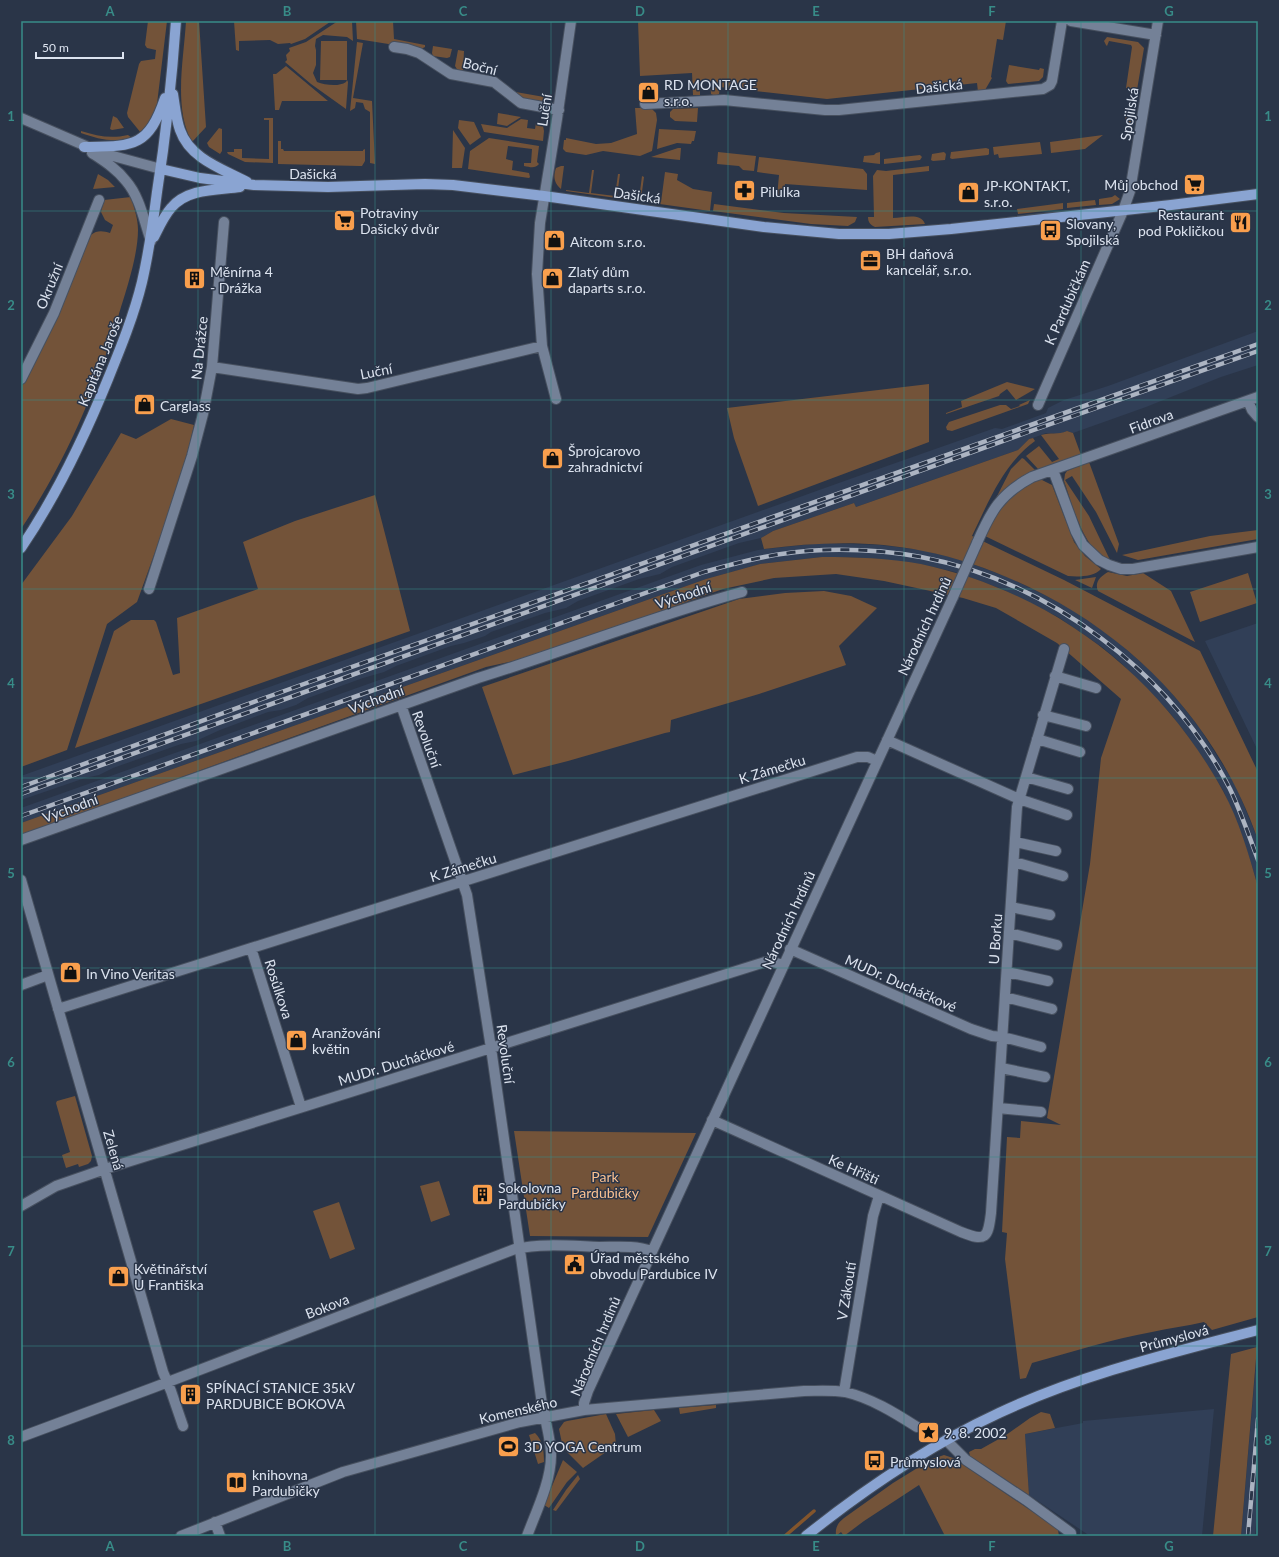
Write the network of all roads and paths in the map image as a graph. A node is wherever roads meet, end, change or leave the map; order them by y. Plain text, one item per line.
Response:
1 (176, 21) edge
2 (571, 21) edge
3 (1062, 21) edge
4 (1071, 21) edge
5 (1158, 21) edge
6 (1156, 35) junction
7 (394, 47) dead end
8 (171, 81) junction
9 (645, 104) dead end
10 (559, 110) junction
11 (21, 118) edge
12 (84, 147) junction
13 (161, 169) junction
14 (254, 186) junction
15 (1258, 194) edge
16 (544, 196) junction
17 (98, 200) dead end
18 (1124, 210) junction
19 (224, 222) dead end
20 (151, 241) junction
21 (542, 346) junction
22 (212, 367) junction
23 (21, 379) edge
24 (556, 399) dead end
25 (1253, 399) edge
26 (1038, 405) dead end
27 (1258, 417) edge
28 (1053, 470) junction
29 (1258, 547) edge
30 (21, 548) edge
31 (149, 589) dead end
32 (742, 592) dead end
33 (1064, 649) dead end
34 (1055, 676) junction
35 (1096, 688) dead end
36 (401, 705) junction
37 (1044, 714) junction
38 (1086, 726) dead end
39 (1037, 739) junction
40 (887, 740) junction
41 (1080, 752) dead end
42 (877, 761) junction
43 (1026, 777) junction
44 (1068, 789) dead end
45 (1019, 799) junction
46 (1067, 815) dead end
47 (21, 840) edge
48 (1015, 842) junction
49 (1056, 851) dead end
50 (1014, 862) junction
51 (1063, 876) dead end
52 (21, 880) edge
53 (463, 881) junction
54 (1011, 907) junction
55 (1050, 916) dead end
56 (1009, 933) junction
57 (1057, 945) dead end
58 (251, 948) junction
59 (790, 949) junction
60 (783, 965) junction
61 (1007, 972) junction
62 (48, 976) junction
63 (1048, 981) dead end
64 (21, 985) edge
65 (1005, 997) junction
66 (58, 1009) junction
67 (1052, 1009) dead end
68 (1003, 1037) junction
69 (1041, 1047) dead end
70 (491, 1048) junction
71 (1001, 1068) junction
72 (1045, 1077) dead end
73 (301, 1107) junction
74 (998, 1108) junction
75 (1041, 1112) dead end
76 (712, 1120) junction
77 (105, 1169) junction
78 (879, 1196) junction
79 (21, 1206) edge
80 (985, 1237) joint
81 (520, 1248) junction
82 (651, 1251) junction
83 (1258, 1330) edge
84 (167, 1382) junction
85 (844, 1392) junction
86 (584, 1410) junction
87 (544, 1417) junction
88 (183, 1426) dead end
89 (917, 1427) dead end
90 (21, 1436) edge
91 (946, 1440) junction
92 (216, 1522) junction
93 (181, 1536) edge
94 (220, 1536) edge
95 (527, 1536) edge
96 (806, 1536) edge
97 (1071, 1536) edge

1 - 8 main road
2 - 10 street, Luční
3 - 9 street, Dašická
4 - 6 street
5 - 6 street, Spojilská
6 - 18 street, Spojilská
7 - 10 street, Boční
8 - 12 main road
8 - 13 main road
8 - 14 main road
10 - 16 street, Luční
11 - 12 street, Dašická
12 - 13 street, Dašická
12 - 20 street
13 - 14 main road, Dašická
13 - 20 main road, Kapitána Jaroše
14 - 16 main road, Dašická
14 - 20 main road
15 - 18 main road, Dašická
16 - 18 main road, Dašická
16 - 21 street, Luční
17 - 23 street, Okružní
18 - 26 street, K Pardubičkám
19 - 22 street, Na Drážce
20 - 30 main road, Kapitána Jaroše
21 - 22 street, Luční
21 - 24 street, Luční
22 - 31 street, Na Drážce
25 - 27 street
25 - 28 street, Fidrova
28 - 29 street
28 - 40 street, Národních hrdinů, bridge
32 - 36 street, Východní
33 - 34 street, U Borku
34 - 35 street
34 - 37 street, U Borku
36 - 47 street, Východní
36 - 53 street, Revoluční
37 - 38 street
37 - 39 street, U Borku
39 - 41 street
39 - 43 street, U Borku
40 - 42 street, Národních hrdinů
40 - 45 street
42 - 53 street, K Zámečku
42 - 59 street, Národních hrdinů
43 - 44 street
43 - 45 street, U Borku
45 - 46 street
45 - 48 street, U Borku
48 - 49 street
48 - 50 street, U Borku
50 - 51 street
50 - 54 street, U Borku
52 - 62 street, Zelená
53 - 58 street, K Zámečku
53 - 70 street, Revoluční
54 - 55 street
54 - 56 street, U Borku
56 - 57 street
56 - 61 street, U Borku
58 - 66 street, K Zámečku
58 - 73 street, Rosůlkova
59 - 60 street, Národních hrdinů
59 - 68 street, MUDr. Ducháčkové
60 - 70 street, MUDr. Ducháčkové
60 - 76 street, Národních hrdinů
61 - 63 street
61 - 65 street, U Borku
62 - 64 street
62 - 66 street, Zelená
65 - 67 street
65 - 68 street, U Borku
66 - 77 street, Zelená
68 - 69 street, MUDr. Ducháčkové
68 - 71 street, U Borku
70 - 73 street, MUDr. Ducháčkové
70 - 81 street, Revoluční
71 - 72 street
71 - 74 street, U Borku
73 - 77 street, MUDr. Ducháčkové
74 - 75 street
74 - 80 street, U Borku
76 - 78 street, Ke Hřišti
76 - 82 street, Národních hrdinů
77 - 79 street, MUDr. Ducháčkové
77 - 84 street, Zelená
78 - 80 street, Ke Hřišti
78 - 85 street, V Zákoutí
81 - 82 street, Bokova
81 - 84 street, Bokova
81 - 87 street, Revoluční
82 - 86 street, Národních hrdinů
83 - 91 main road, Průmyslová
84 - 88 street, Zelená
84 - 90 street, Bokova
85 - 86 street, Komenského
85 - 89 street, Komenského
86 - 87 street, Komenského
87 - 92 street, Komenského
87 - 95 street
91 - 96 main road, Průmyslová
91 - 97 street
92 - 93 street, Komenského
92 - 94 street

